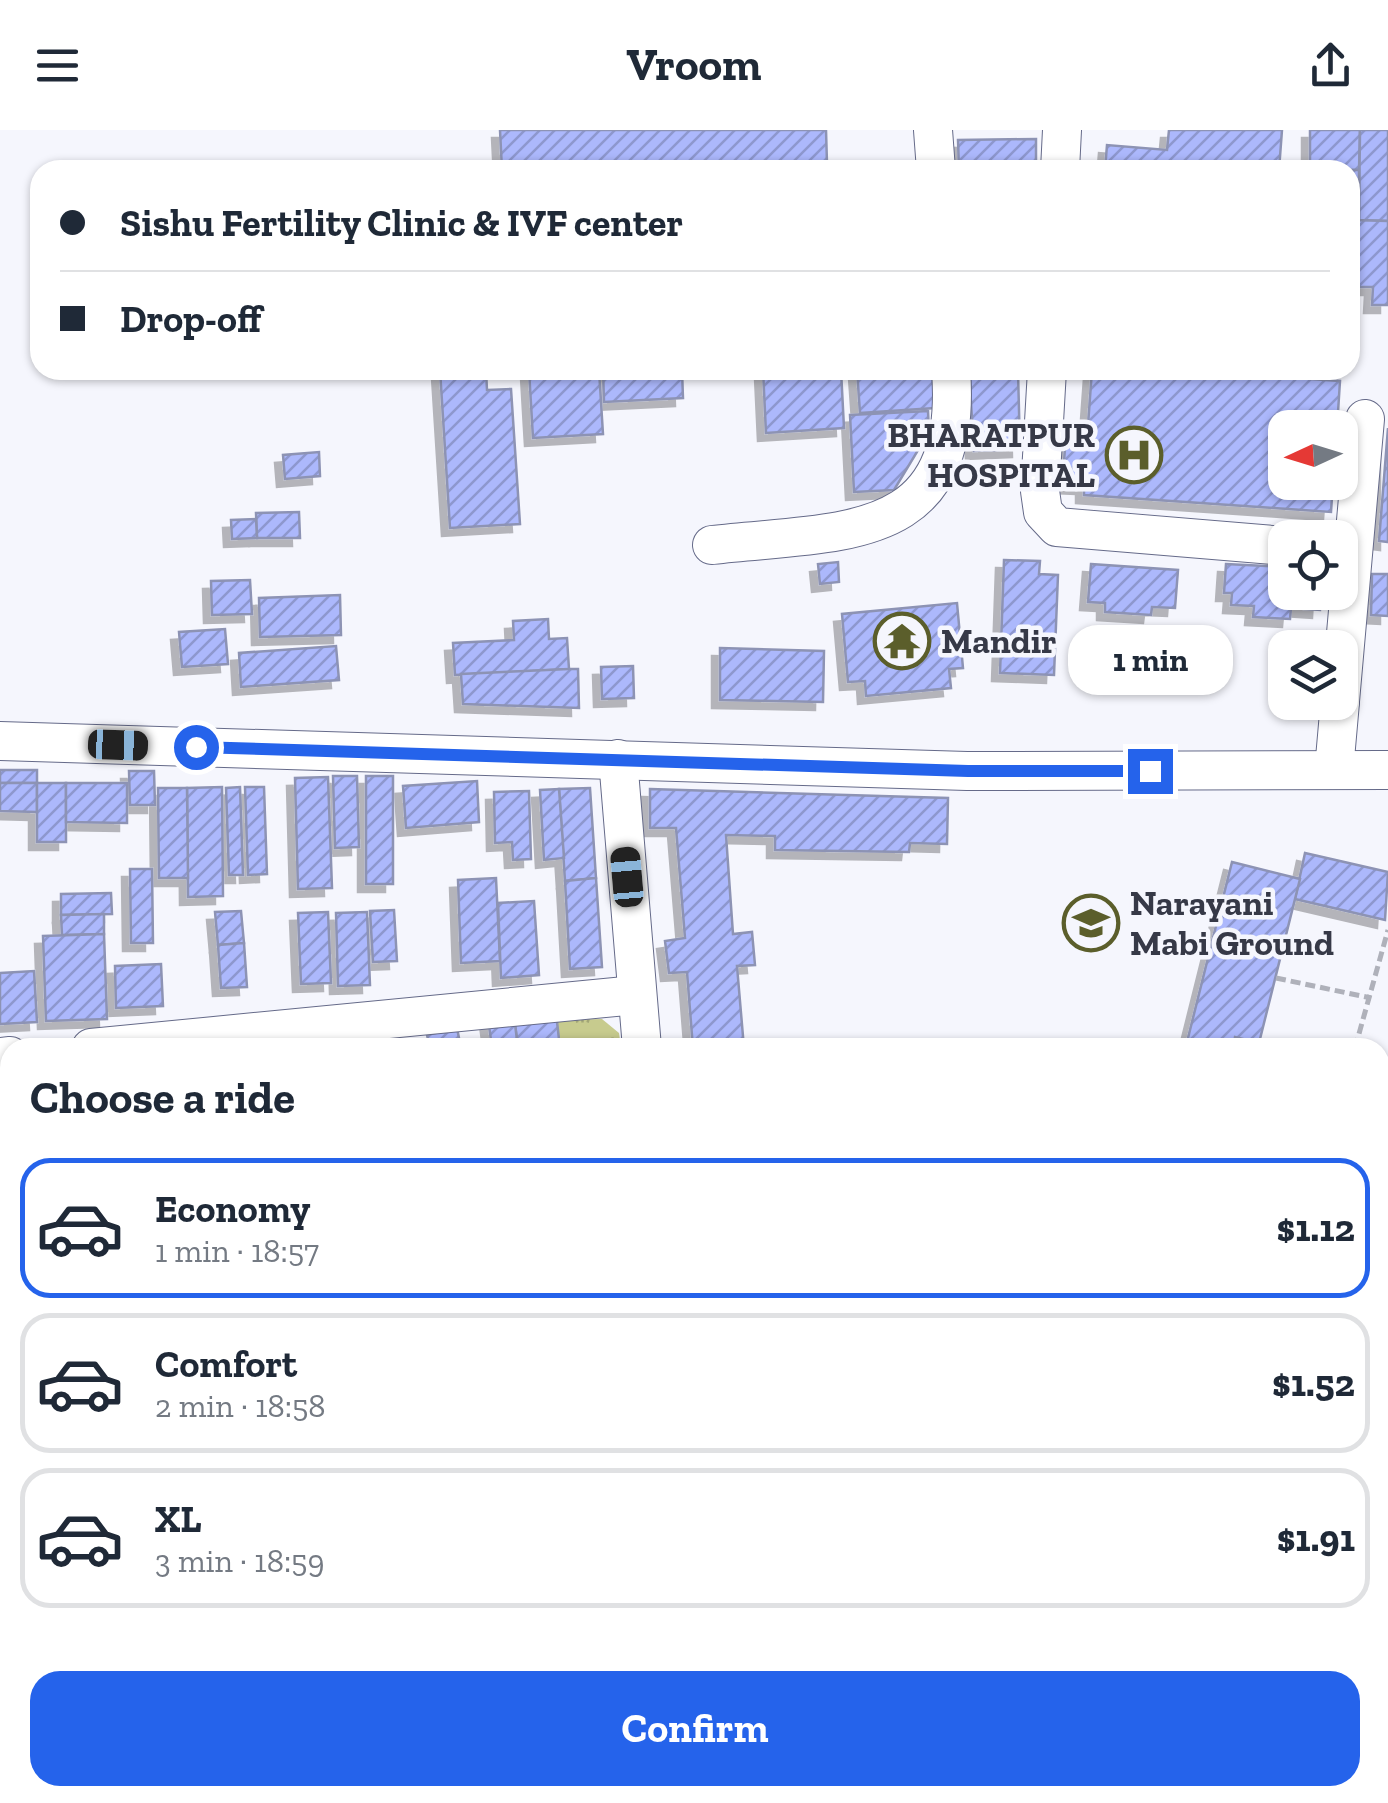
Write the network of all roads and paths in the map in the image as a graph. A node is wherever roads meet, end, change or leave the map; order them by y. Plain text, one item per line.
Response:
1 (932, 130) edge
2 (1062, 130) edge
3 (935, 160) edge
4 (1060, 160) edge
5 (951, 380) edge
6 (1046, 380) edge
7 (1365, 419) dead end
8 (712, 545) dead end
9 (1268, 545) edge
10 (1361, 552) edge
11 (1350, 630) edge
12 (1338, 720) edge
13 (0, 741) edge
14 (618, 759) junction
15 (1334, 770) junction
16 (1388, 770) edge
17 (1388, 930) edge
18 (1276, 978) dead end
19 (636, 995) junction
20 (1371, 998) junction
21 (194, 1038) edge
22 (641, 1038) edge
23 (1358, 1038) edge

1 - 3 street
2 - 4 street
5 - 8 street
6 - 9 street
7 - 10 street
10 - 11 street
12 - 15 street
13 - 14 street
14 - 15 street
14 - 19 street
15 - 16 street
17 - 20 path
18 - 20 path
19 - 21 street
19 - 22 street
20 - 23 path

